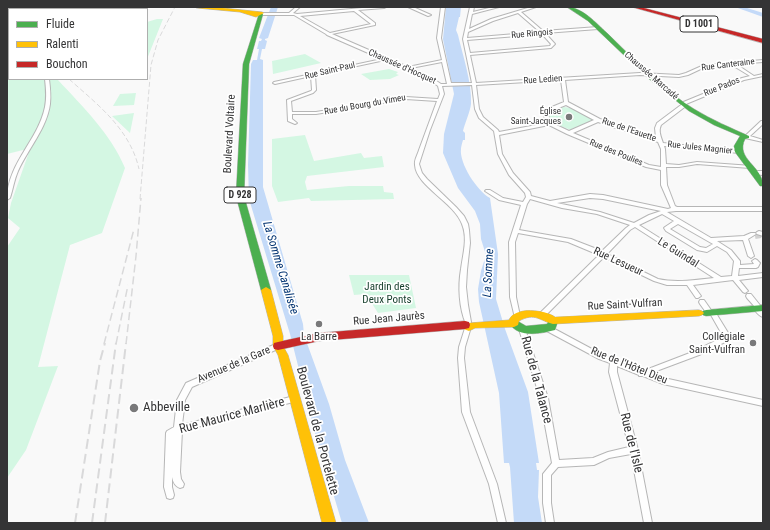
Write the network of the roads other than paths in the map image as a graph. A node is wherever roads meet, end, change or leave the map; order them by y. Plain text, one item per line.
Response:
1 (197, 7) edge
2 (298, 7) edge
3 (384, 7) edge
4 (410, 7) edge
5 (443, 7) edge
6 (472, 7) edge
7 (497, 7) edge
8 (534, 7) edge
9 (569, 7) edge
10 (634, 7) edge
11 (638, 7) edge
12 (219, 8) edge
13 (355, 10) junction
14 (260, 12) edge
15 (291, 12) junction
16 (519, 12) junction
17 (471, 13) junction
18 (296, 15) junction
19 (429, 15) dead end
20 (598, 28) junction
21 (467, 31) junction
22 (543, 33) junction
23 (328, 34) junction
24 (465, 39) junction
25 (763, 40) edge
26 (468, 54) junction
27 (384, 58) junction
28 (444, 61) junction
29 (763, 61) edge
30 (733, 64) junction
31 (406, 68) junction
32 (646, 74) junction
33 (312, 75) junction
34 (763, 75) edge
35 (753, 77) junction
36 (563, 78) junction
37 (47, 80) edge
38 (275, 83) dead end
39 (440, 84) junction
40 (450, 84) junction
41 (472, 84) junction
42 (440, 100) junction
43 (566, 103) junction
44 (684, 104) junction
45 (290, 113) junction
46 (598, 120) junction
47 (763, 122) edge
48 (295, 123) dead end
49 (550, 124) junction
50 (569, 133) junction
51 (497, 134) junction
52 (744, 137) junction
53 (763, 142) edge
54 (661, 143) junction
55 (739, 152) junction
56 (664, 167) junction
57 (759, 177) edge
58 (488, 191) dead end
59 (529, 197) junction
60 (7, 198) edge
61 (551, 202) junction
62 (524, 204) junction
63 (763, 208) edge
64 (676, 209) junction
65 (664, 211) junction
66 (678, 221) junction
67 (635, 225) junction
68 (517, 231) junction
69 (756, 235) edge
70 (710, 240) junction
71 (717, 244) junction
72 (603, 254) junction
73 (737, 266) junction
74 (763, 275) edge
75 (735, 279) junction
76 (721, 280) junction
77 (689, 283) junction
78 (761, 310) edge
79 (707, 313) junction
80 (542, 315) junction
81 (512, 321) junction
82 (553, 321) junction
83 (470, 324) junction
84 (547, 328) junction
85 (522, 329) junction
86 (283, 345) junction
87 (614, 363) junction
88 (642, 374) junction
89 (294, 399) junction
90 (763, 403) edge
91 (174, 431) junction
92 (634, 450) junction
93 (556, 464) junction
94 (180, 484) dead end
95 (170, 495) dead end
96 (329, 523) edge
97 (502, 523) edge
98 (550, 523) edge
99 (648, 523) edge

1 - 12 main road
2 - 15 street
3 - 13 street
4 - 19 street
5 - 28 street
6 - 17 street
7 - 17 street
8 - 16 street
9 - 20 main road, Chaussée Marcadé
10 - 25 main road, D 1001
11 - 25 main road, D 1001
12 - 14 main road
13 - 18 street
13 - 23 street
14 - 15 street, Chaussée d'Hocquet
14 - 86 main road, Boulevard Voltaire / D 928
15 - 18 street, Chaussée d'Hocquet
16 - 21 street
16 - 22 street
17 - 21 street
18 - 23 street, Chaussée d'Hocquet
20 - 22 street, Rue Ringois
20 - 32 main road, Chaussée Marcadé
21 - 24 street
22 - 24 street, Rue Ringois
22 - 26 street
23 - 27 street, Chaussée d'Hocquet
24 - 26 street
26 - 41 street
27 - 31 street, Chaussée d'Hocquet
27 - 33 street, Rue Saint-Paul
28 - 31 street
28 - 40 street
29 - 30 street, Rue Canteraine
30 - 32 street, Rue Canteraine
30 - 35 street
31 - 39 street, Chaussée d'Hocquet
32 - 36 street, Rue Ledien
32 - 44 main road, Chaussée Marcadé
33 - 38 street, Rue Saint-Paul
33 - 45 street
34 - 35 street, Rue Pados
35 - 44 street, Rue Pados
36 - 41 street, Rue Ledien
36 - 43 street
37 - 60 street
39 - 40 street, Rue Ledien
39 - 42 street, Chaussée d'Hocquet
40 - 41 street, Rue Ledien
41 - 51 street
42 - 45 street, Rue du Bourg du Vimeu
42 - 83 street, Chaussée d'Hocquet
43 - 46 street, Rue de l'Eauette
43 - 49 street
44 - 52 main road, Chaussée Marcadé
44 - 54 street, Rue Pados
45 - 48 street
46 - 50 street
46 - 54 street, Rue de l'Eauette
47 - 52 street
49 - 50 street, Rue des Poulies
49 - 51 street
50 - 56 street, Rue des Poulies
51 - 59 street
52 - 53 street
52 - 55 main road
54 - 55 street, Rue Jules Magnier
54 - 56 street
55 - 57 main road
56 - 57 street, Rue des Poulies
56 - 64 street
58 - 62 street
59 - 61 street
59 - 62 street
61 - 65 street
61 - 67 street, Le Guindal
62 - 68 street
63 - 64 street
64 - 65 street
65 - 66 street
65 - 67 street
66 - 70 street
66 - 71 street
67 - 72 street
67 - 76 street, Le Guindal
68 - 72 street, Rue Lesueur
68 - 81 street
69 - 70 street
69 - 73 street
70 - 71 street
71 - 73 street
72 - 77 street, Rue Lesueur
72 - 80 street
73 - 75 street
74 - 75 street, Rue Lesueur
75 - 76 street, Rue Lesueur
75 - 78 street
76 - 77 street, Rue Lesueur
77 - 79 street
78 - 79 main road, Rue Saint-Vulfran
79 - 82 main road, Rue Saint-Vulfran
79 - 88 street
80 - 81 main road, Rue Jean Jaurès
80 - 82 main road
81 - 83 main road, Rue Jean Jaurès
81 - 85 main road
82 - 84 main road
83 - 86 main road, Rue Jean Jaurès
83 - 97 street
84 - 85 main road
84 - 87 street, Rue de l'Hôtel Dieu
85 - 93 street, Rue de la Talance
86 - 89 main road, Boulevard de la Portelette / D 928
86 - 91 street, Avenue de la Gare
87 - 88 street, Rue de l'Hôtel Dieu
87 - 92 street, Rue de l'Isle
88 - 90 street, Rue de l'Hôtel Dieu
89 - 91 street, Rue Maurice Marlière
89 - 96 main road, Boulevard de la Portelette / D 928
91 - 94 street
91 - 95 street
92 - 93 street
92 - 99 street, Rue de l'Isle
93 - 98 street

